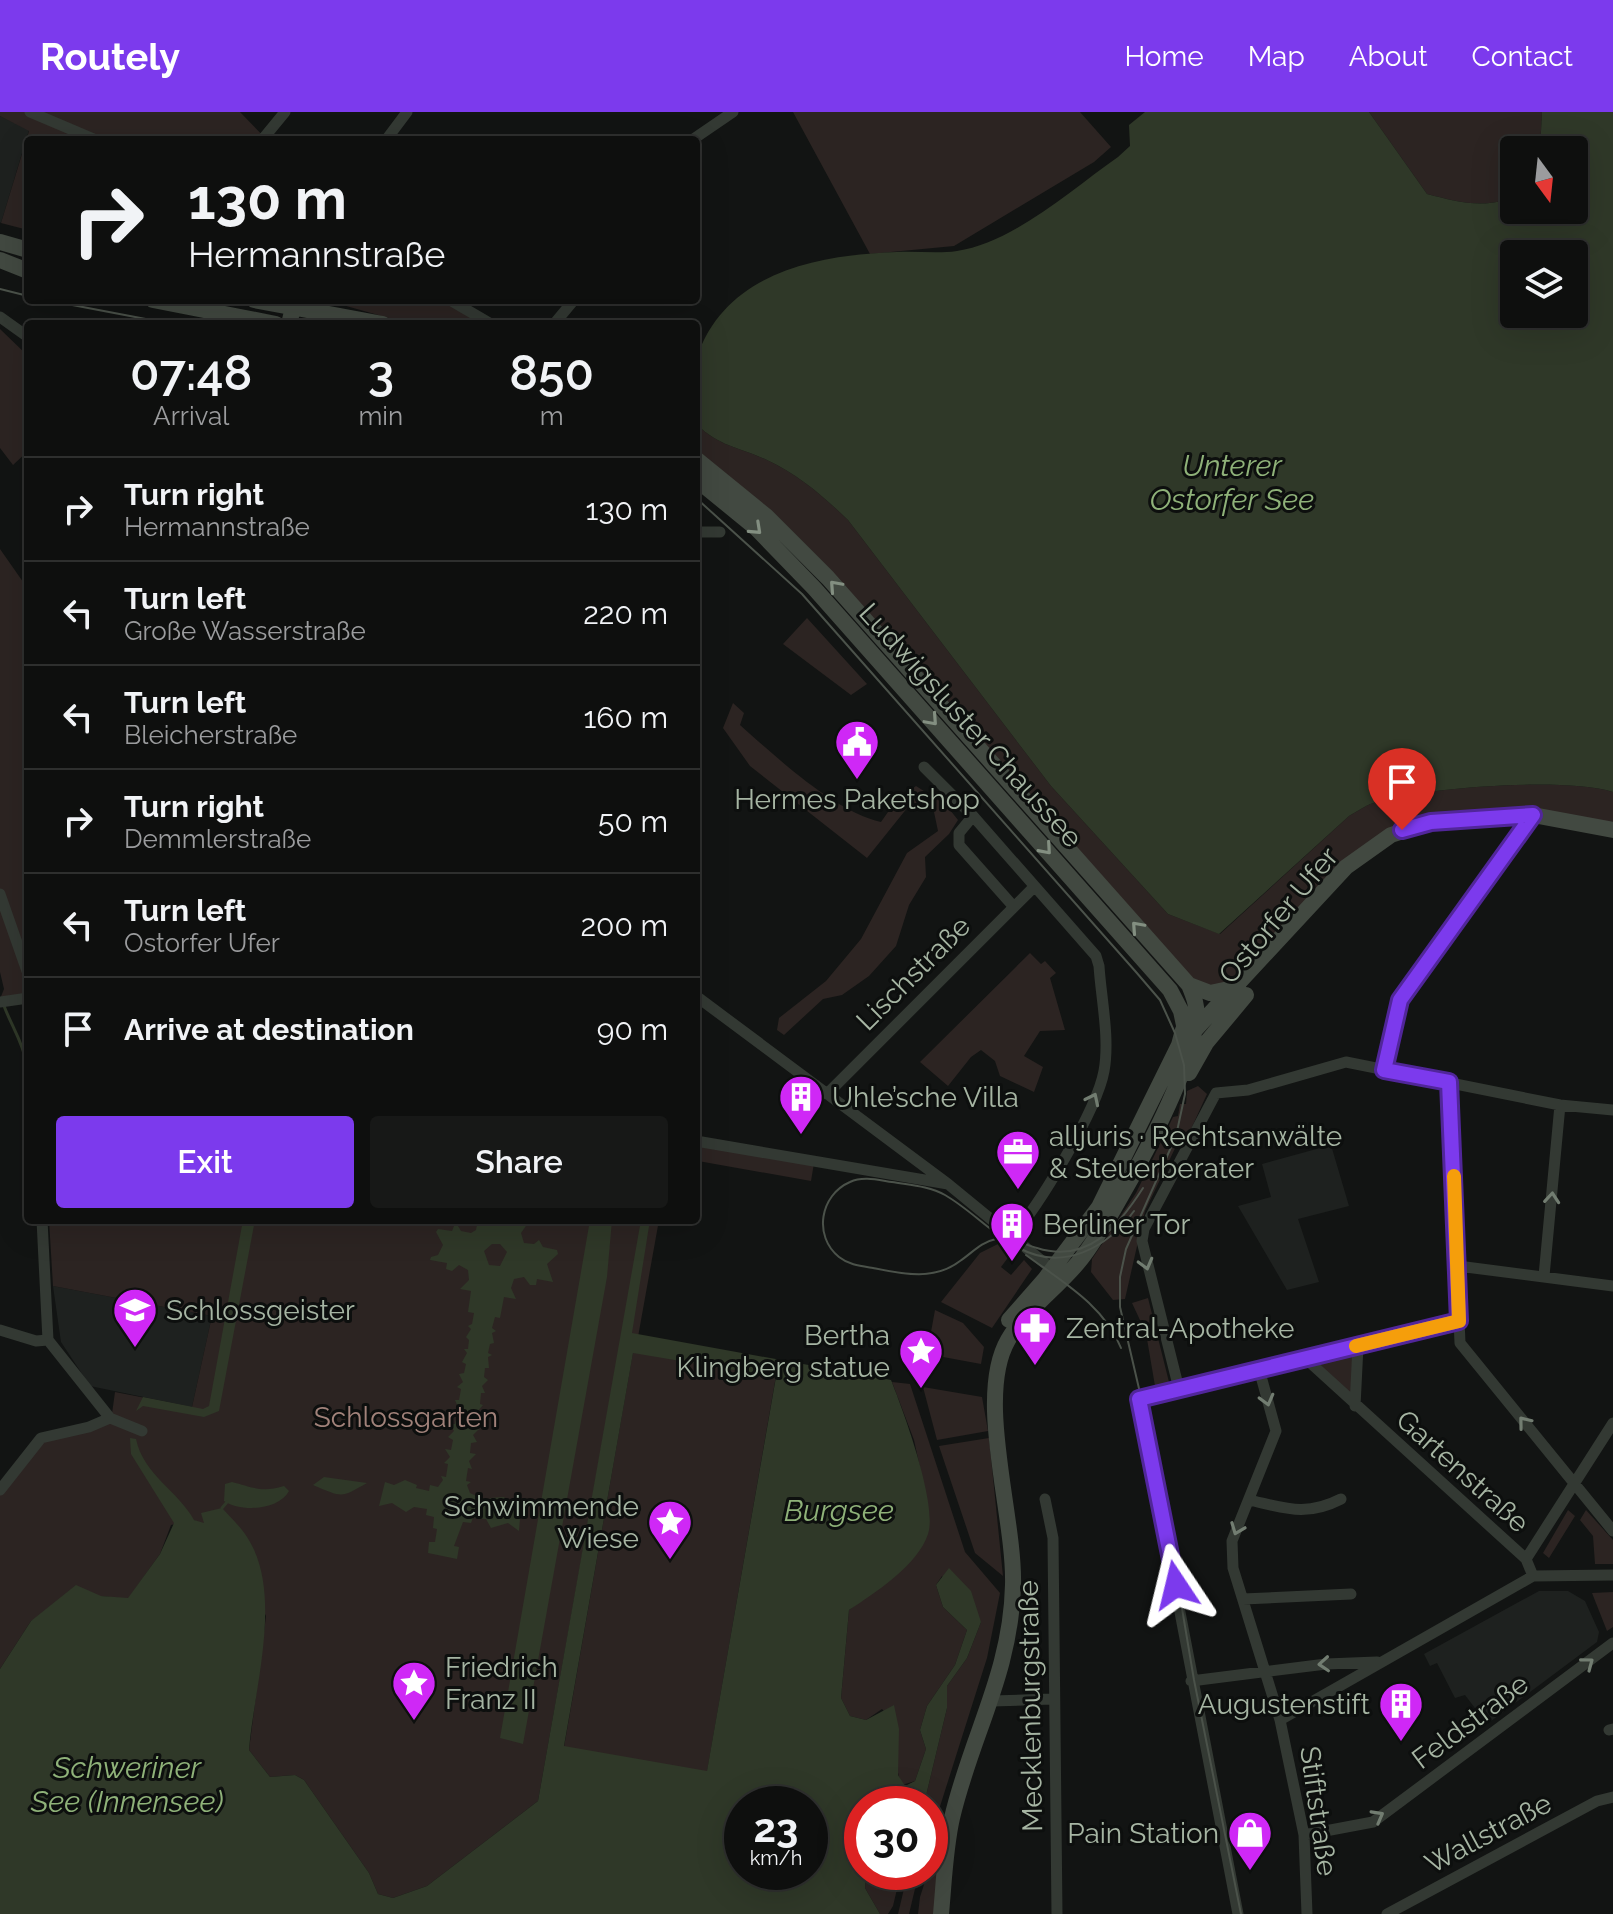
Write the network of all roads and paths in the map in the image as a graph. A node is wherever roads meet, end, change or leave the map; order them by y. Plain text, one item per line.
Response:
1 (30, 112) edge
2 (285, 112) edge
3 (407, 112) edge
4 (727, 114) edge
5 (87, 136) edge
6 (265, 136) edge
7 (389, 136) edge
8 (697, 136) edge
9 (0, 242) edge
10 (24, 249) edge
11 (0, 260) edge
12 (24, 269) edge
13 (174, 304) edge
14 (298, 304) edge
15 (333, 304) edge
16 (457, 304) edge
17 (571, 304) edge
18 (0, 317) edge
19 (256, 320) edge
20 (363, 320) joint
21 (484, 320) edge
22 (557, 320) edge
23 (24, 334) edge
24 (700, 462) edge
25 (700, 482) edge
26 (700, 532) edge
27 (720, 532) dead end
28 (924, 767) dead end
29 (1533, 815) junction
30 (973, 816) junction
31 (1613, 830) edge
32 (1362, 856) junction
33 (1034, 887) junction
34 (0, 894) edge
35 (1014, 907) junction
36 (24, 963) edge
37 (1189, 985) junction
38 (1240, 986) junction
39 (1170, 990) junction
40 (24, 999) edge
41 (700, 999) edge
42 (0, 1002) edge
43 (1234, 1008) junction
44 (1203, 1012) junction
45 (1190, 1038) junction
46 (1190, 1070) junction
47 (1384, 1070) junction
48 (1449, 1082) junction
49 (827, 1094) junction
50 (1560, 1105) junction
51 (1164, 1110) junction
52 (1613, 1110) edge
53 (700, 1142) edge
54 (948, 1184) junction
55 (42, 1224) edge
56 (1011, 1237) junction
57 (1458, 1266) junction
58 (1059, 1274) junction
59 (1544, 1276) junction
60 (1613, 1286) edge
61 (1459, 1321) junction
62 (0, 1330) edge
63 (48, 1340) junction
64 (1358, 1346) junction
65 (1305, 1358) junction
66 (1259, 1369) junction
67 (1179, 1389) junction
68 (1355, 1406) junction
69 (110, 1418) junction
70 (1613, 1423) edge
71 (142, 1431) dead end
72 (1573, 1483) junction
73 (0, 1490) edge
74 (1045, 1499) dead end
75 (1341, 1499) dead end
76 (1249, 1500) junction
77 (1613, 1531) edge
78 (1526, 1559) junction
79 (1613, 1575) edge
80 (1533, 1576) junction
81 (1351, 1594) dead end
82 (1243, 1599) junction
83 (1613, 1643) edge
84 (1382, 1662) junction
85 (1266, 1670) junction
86 (1191, 1681) junction
87 (1052, 1699) junction
88 (992, 1701) junction
89 (1280, 1720) junction
90 (1613, 1797) edge
91 (1304, 1835) junction
92 (941, 1914) edge
93 (1057, 1914) edge
94 (1240, 1914) edge
95 (1307, 1914) edge
96 (1387, 1914) edge

1 - 5 street
2 - 6 street
3 - 7 street
4 - 8 street
9 - 10 street
11 - 12 street
13 - 19 street
14 - 20 street
15 - 20 street
16 - 21 street
17 - 22 street
18 - 23 street
37 -> 24 street, Ludwigsluster Chaussee
25 -> 39 street, Ludwigsluster Chaussee
26 - 27 street
28 - 30 street
29 - 31 street, Ostorfer Ufer
29 - 32 street, Ostorfer Ufer
29 - 47 street
30 - 33 street
30 - 35 street
32 - 38 street, Ostorfer Ufer
32 - 43 street, Ostorfer Ufer
33 - 35 street, Lischstraße
56 -> 33 street
34 - 36 street
35 - 49 street, Lischstraße
37 - 38 street, Ostorfer Ufer
37 - 44 street
38 - 44 street, Ostorfer Ufer
39 - 44 street, Ostorfer Ufer
39 - 45 street, Ludwigsluster Chaussee
40 - 42 street
41 - 49 street
43 - 44 street, Ostorfer Ufer
43 - 45 street, Ostorfer Ufer
44 - 45 street
44 - 46 street
45 - 46 street, Ludwigsluster Chaussee
45 - 51 street
45 - 58 street
46 - 51 street
47 - 48 street
47 -> 67 street
48 - 50 street
48 - 57 street
49 - 54 street
50 - 52 street
59 -> 50 street
51 - 58 street
53 - 54 street
54 - 56 street
55 - 63 street
56 - 58 street
57 - 59 street
57 - 61 street
58 - 88 street
59 - 60 street
61 - 64 street
72 -> 61 street
62 - 63 street
63 - 69 street
64 - 65 street
64 - 68 street, Gartenstraße
65 - 66 street
65 - 68 street, Gartenstraße
66 - 67 street
66 -> 76 street, Stiftstraße
67 - 86 street
68 - 78 street, Gartenstraße
69 - 71 street
69 - 73 street
70 - 72 street
72 - 77 street
72 - 78 street
74 - 87 street, Mecklenburgstraße
75 - 76 street
76 -> 82 street, Stiftstraße
78 - 80 street, Gartenstraße
79 - 80 street
80 - 84 street
81 - 82 street
82 - 85 street, Stiftstraße
91 -> 83 street, Feldstraße
84 -> 85 street
84 - 89 street
85 - 86 street
85 - 89 street, Stiftstraße
86 - 94 street
87 - 88 street
87 - 93 street, Mecklenburgstraße
88 - 92 street
89 - 91 street, Stiftstraße
90 - 96 street, Wallstraße
91 - 95 street, Stiftstraße

